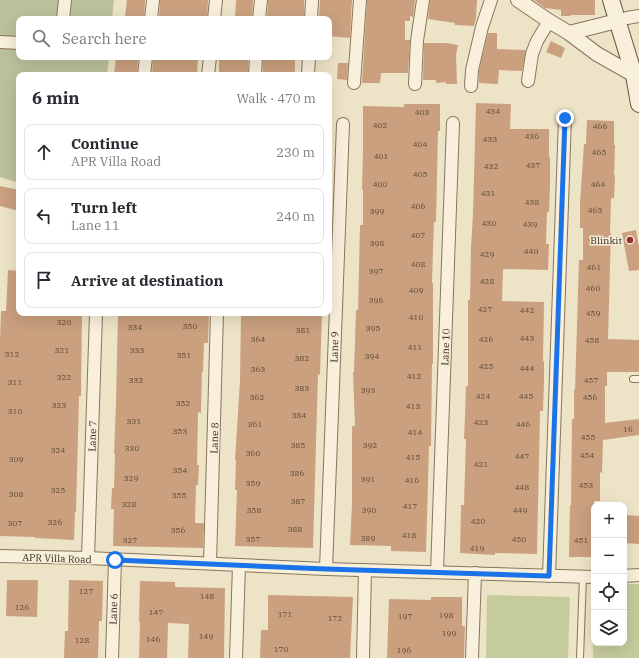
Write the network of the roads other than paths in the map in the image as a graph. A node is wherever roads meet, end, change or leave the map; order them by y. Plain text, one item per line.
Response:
1 (65, 0) edge
2 (153, 0) edge
3 (216, 0) edge
4 (261, 0) edge
5 (312, 0) edge
6 (360, 0) edge
7 (423, 0) edge
8 (491, 0) edge
9 (518, 0) edge
10 (611, 0) edge
11 (63, 16) edge
12 (151, 16) edge
13 (214, 16) edge
14 (259, 16) edge
15 (311, 16) edge
16 (639, 16) edge
17 (549, 21) junction
18 (617, 22) junction
19 (569, 33) junction
20 (0, 42) edge
21 (16, 43) edge
22 (146, 60) edge
23 (210, 60) edge
24 (256, 60) edge
25 (309, 60) edge
26 (144, 72) edge
27 (208, 72) edge
28 (255, 72) edge
29 (308, 72) edge
30 (636, 75) edge
31 (528, 81) dead end
32 (354, 83) dead end
33 (415, 84) dead end
34 (471, 86) dead end
35 (639, 104) edge
36 (565, 118) dead end
37 (453, 123) dead end
38 (343, 124) dead end
39 (96, 316) edge
40 (217, 316) edge
41 (0, 556) edge
42 (88, 558) junction
43 (115, 560) junction
44 (210, 563) junction
45 (239, 565) junction
46 (326, 569) junction
47 (365, 570) junction
48 (437, 572) junction
49 (475, 573) junction
50 (639, 575) edge
51 (549, 576) junction
52 (627, 576) edge
53 (589, 577) edge
54 (112, 658) edge
55 (236, 658) edge
56 (363, 658) edge
57 (472, 658) edge
58 (580, 658) edge

1 - 11 street
2 - 12 street
3 - 13 street
4 - 14 street
5 - 15 street
6 - 32 street
7 - 33 street
8 - 34 street
9 - 17 street
10 - 18 main road
16 - 18 street
17 - 19 street
17 - 31 street
18 - 19 street
18 - 30 main road
19 - 30 street
20 - 21 street
22 - 26 street
23 - 27 street
24 - 28 street
25 - 29 street
30 - 35 main road
36 - 51 street
37 - 48 street, Lane 10
38 - 46 street, Lane 9
39 - 42 street, Lane 7
40 - 44 street, Lane 8
41 - 42 street, APR Villa Road
42 - 43 street, APR Villa Road
43 - 44 street, APR Villa Road
43 - 54 street, Lane 6
44 - 45 street, APR Villa Road
45 - 46 street, APR Villa Road
45 - 55 street
46 - 47 street, APR Villa Road
47 - 48 street, APR Villa Road
47 - 56 street
48 - 49 street, APR Villa Road
49 - 51 street, APR Villa Road
49 - 57 street
50 - 52 street
51 - 53 street, APR Villa Road
53 - 58 lane

